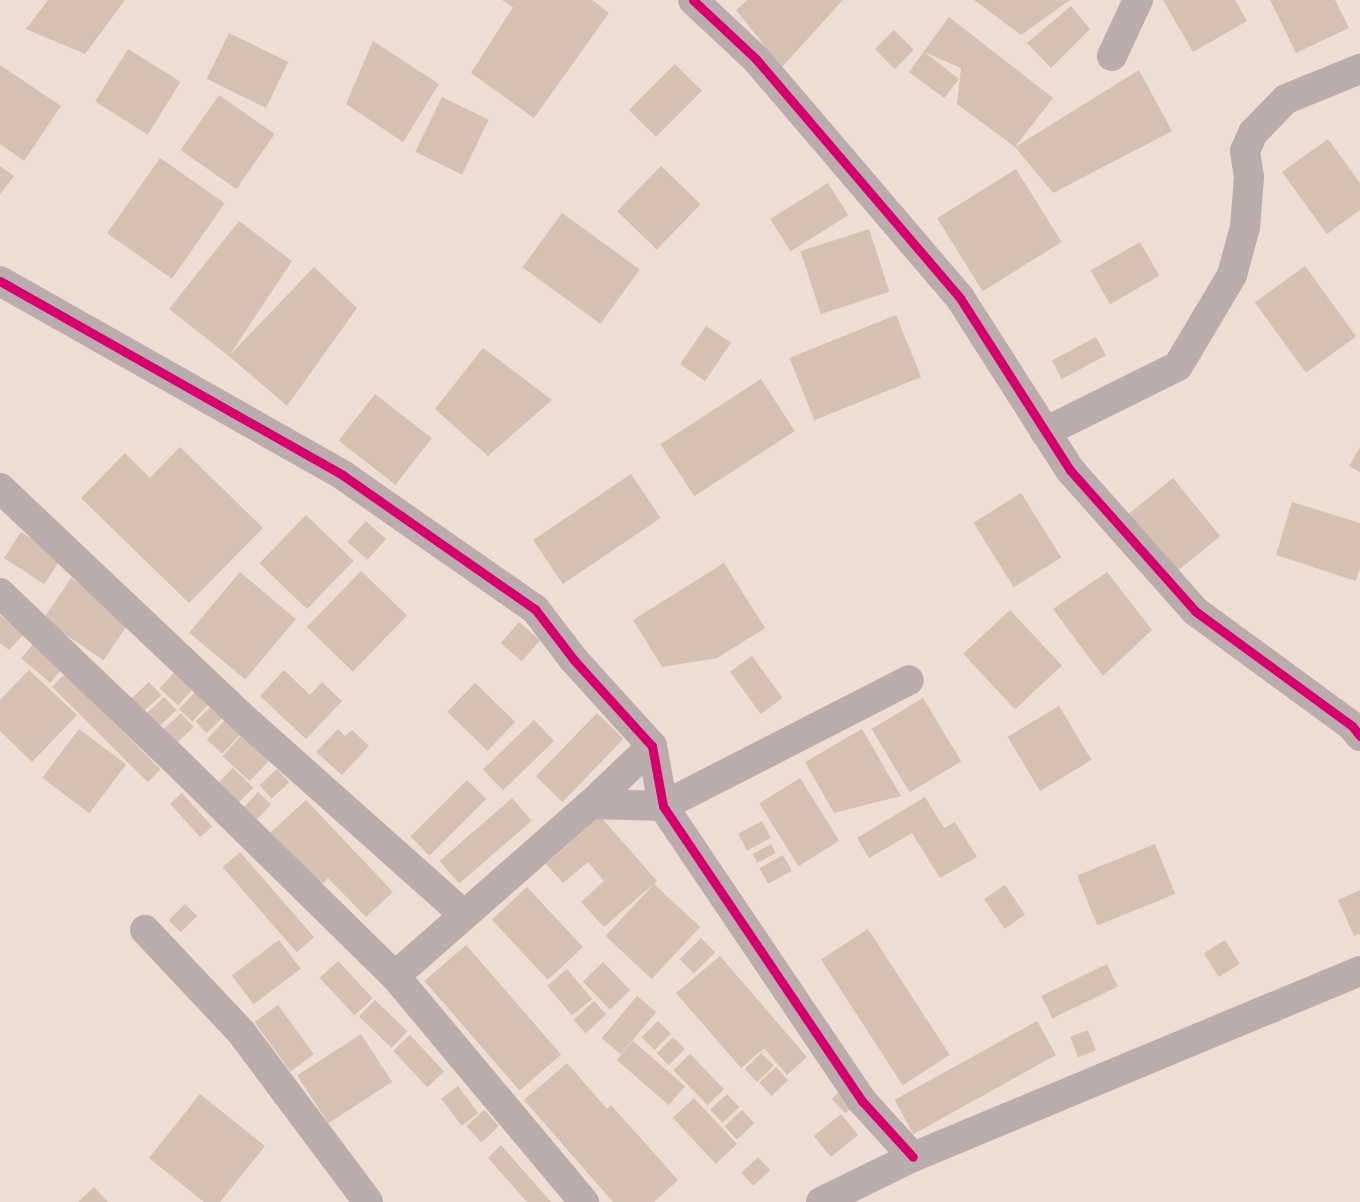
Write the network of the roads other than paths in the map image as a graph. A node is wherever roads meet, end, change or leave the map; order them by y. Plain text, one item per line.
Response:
1 (1138, 0) edge
2 (700, 2) edge
3 (1112, 56) dead end
4 (1360, 69) edge
5 (0, 281) edge
6 (1045, 432) junction
7 (0, 488) edge
8 (0, 593) edge
9 (909, 680) dead end
10 (1360, 736) edge
11 (652, 746) junction
12 (591, 804) junction
13 (663, 806) junction
14 (463, 914) junction
15 (145, 930) dead end
16 (1360, 971) edge
17 (395, 976) junction
18 (913, 1157) junction
19 (368, 1202) edge
20 (584, 1202) edge
21 (821, 1202) edge

1 - 3 street
2 - 6 street
4 - 6 street
5 - 11 street
6 - 10 street
7 - 14 street
8 - 17 street
9 - 13 street
11 - 12 street
11 - 13 street
12 - 13 street
12 - 14 street
13 - 18 street
14 - 17 street
15 - 19 street
16 - 18 street
17 - 20 street
18 - 21 street

